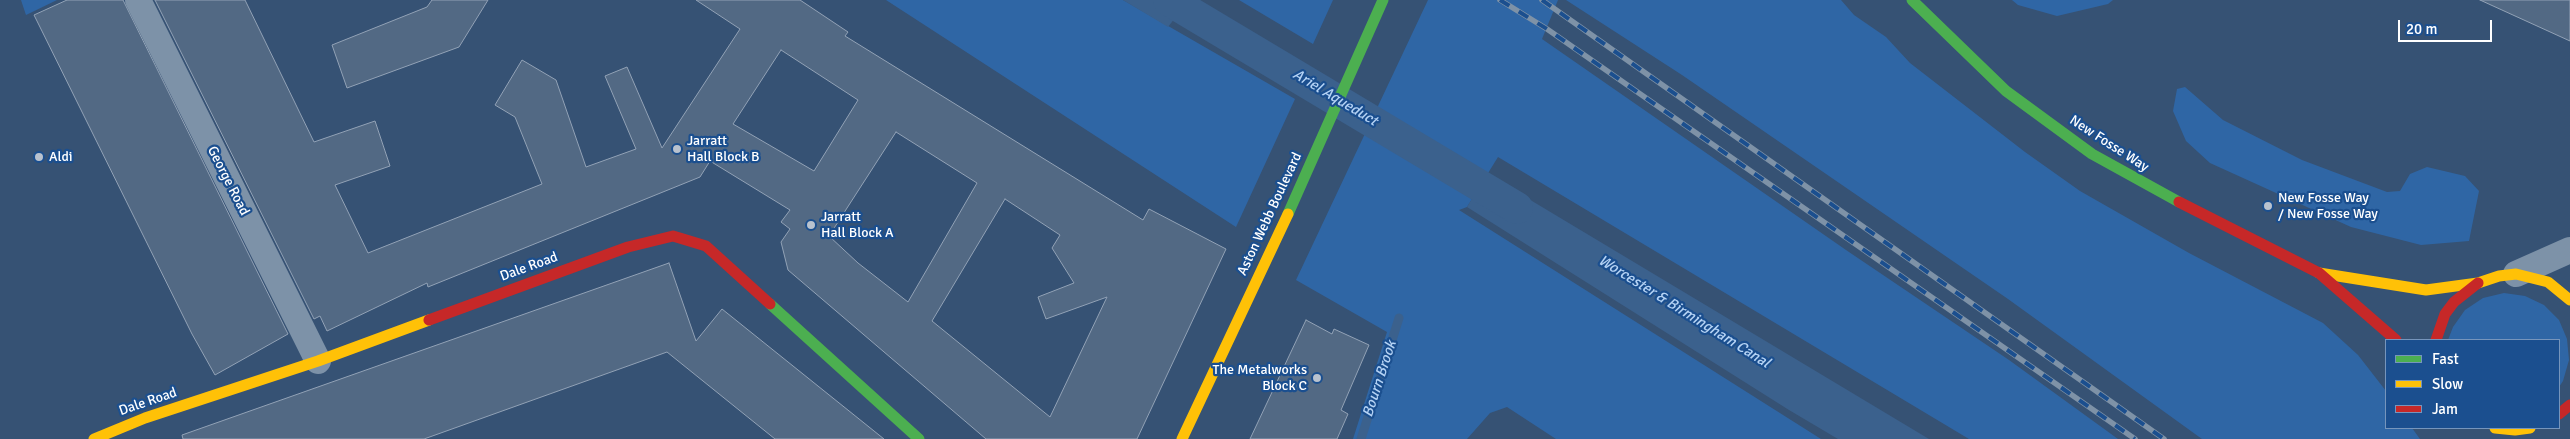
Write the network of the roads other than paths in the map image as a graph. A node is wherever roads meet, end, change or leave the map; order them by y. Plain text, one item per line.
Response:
1 (138, 0) edge
2 (1383, 0) edge
3 (1912, 0) edge
4 (2570, 250) edge
5 (2319, 273) junction
6 (2516, 274) junction
7 (2478, 283) junction
8 (2570, 300) edge
9 (2395, 339) edge
10 (2436, 339) edge
11 (318, 361) junction
12 (2570, 405) edge
13 (2560, 413) edge
14 (2505, 429) edge
15 (2522, 429) edge
16 (2515, 430) junction
17 (94, 439) edge
18 (919, 439) edge
19 (1182, 439) edge
20 (2536, 439) edge

1 - 11 street, George Road
2 - 19 main road, Aston Webb Boulevard
3 - 5 main road, New Fosse Way
4 - 6 street
5 - 7 main road, New Fosse Way
5 - 9 main road, New Fosse Way
6 - 7 main road, New Fosse Way
6 - 8 main road, New Fosse Way
7 - 10 main road, New Fosse Way
11 - 17 main road, Dale Road
11 - 18 main road, Dale Road
12 - 13 main road
14 - 16 main road
15 - 16 main road
16 - 20 main road

